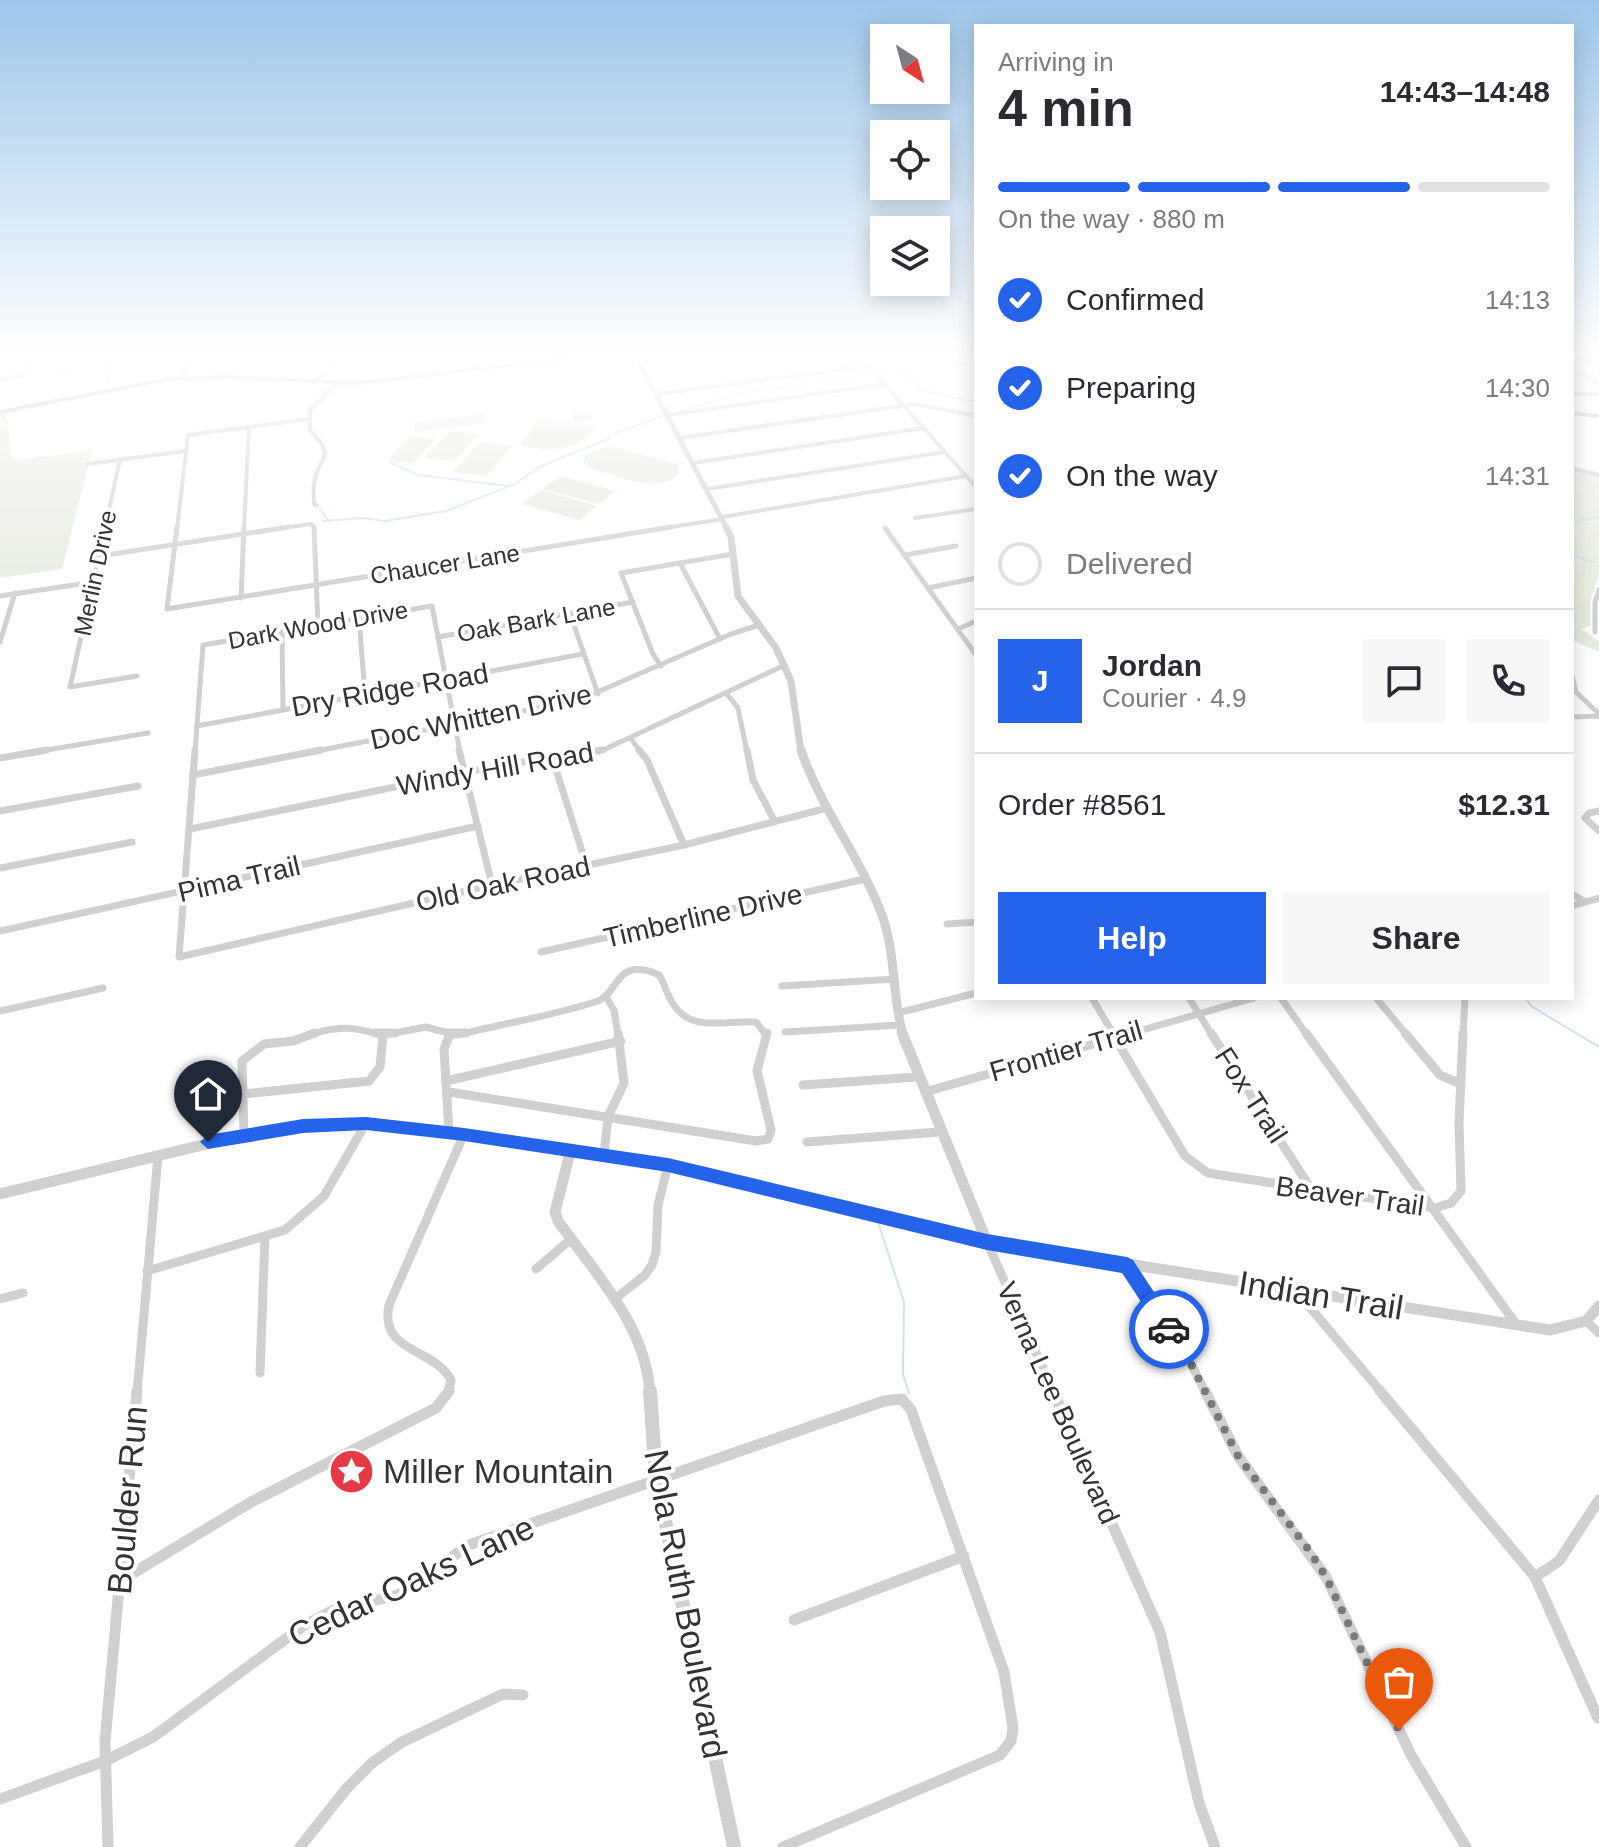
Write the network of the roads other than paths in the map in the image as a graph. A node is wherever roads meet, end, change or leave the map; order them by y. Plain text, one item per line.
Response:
1 (187, 439) edge
2 (249, 439) edge
3 (318, 439) edge
4 (681, 439) edge
5 (850, 439) edge
6 (934, 439) edge
7 (185, 451) junction
8 (945, 452) junction
9 (120, 459) junction
10 (693, 463) junction
11 (88, 464) dead end
12 (1574, 469) edge
13 (1599, 475) edge
14 (966, 476) junction
15 (974, 485) edge
16 (707, 489) junction
17 (317, 505) dead end
18 (974, 509) edge
19 (722, 518) junction
20 (915, 518) dead end
21 (885, 528) dead end
22 (245, 534) junction
23 (173, 545) junction
24 (956, 546) dead end
25 (733, 554) junction
26 (905, 555) junction
27 (100, 556) junction
28 (680, 563) junction
29 (974, 578) edge
30 (94, 582) junction
31 (317, 585) junction
32 (928, 588) junction
33 (1599, 590) edge
34 (15, 593) junction
35 (0, 596) edge
36 (241, 598) junction
37 (633, 602) junction
38 (570, 614) junction
39 (359, 618) junction
40 (974, 622) edge
41 (318, 625) junction
42 (759, 625) junction
43 (958, 629) junction
44 (282, 632) junction
45 (1595, 632) dead end
46 (438, 637) junction
47 (720, 639) junction
48 (0, 642) edge
49 (974, 652) edge
50 (583, 654) junction
51 (785, 665) junction
52 (661, 666) junction
53 (137, 676) dead end
54 (445, 681) junction
55 (1574, 681) edge
56 (726, 693) junction
57 (598, 694) junction
58 (365, 695) junction
59 (283, 710) junction
60 (1599, 715) edge
61 (1574, 717) edge
62 (453, 724) junction
63 (197, 726) junction
64 (148, 733) dead end
65 (631, 739) junction
66 (0, 758) edge
67 (553, 760) junction
68 (465, 773) junction
69 (193, 775) junction
70 (138, 786) dead end
71 (827, 808) junction
72 (0, 811) edge
73 (1599, 811) edge
74 (774, 820) junction
75 (478, 826) junction
76 (190, 829) junction
77 (1599, 831) edge
78 (132, 842) dead end
79 (684, 845) junction
80 (587, 867) junction
81 (0, 868) edge
82 (865, 879) junction
83 (492, 885) junction
84 (185, 890) junction
85 (1574, 895) edge
86 (1599, 898) edge
87 (1585, 902) junction
88 (1574, 905) edge
89 (974, 922) edge
90 (947, 924) dead end
91 (0, 931) edge
92 (541, 952) dead end
93 (895, 979) junction
94 (782, 986) dead end
95 (103, 988) dead end
96 (974, 994) edge
97 (606, 997) junction
98 (1093, 1000) edge
99 (1190, 1000) edge
100 (1247, 1000) edge
101 (1282, 1000) edge
102 (1378, 1000) edge
103 (1465, 1000) edge
104 (0, 1011) edge
105 (898, 1013) junction
106 (1199, 1014) junction
107 (900, 1025) junction
108 (785, 1032) dead end
109 (450, 1034) junction
110 (383, 1035) junction
111 (1114, 1036) junction
112 (621, 1041) junction
113 (917, 1077) junction
114 (446, 1081) junction
115 (1461, 1084) junction
116 (803, 1085) dead end
117 (449, 1092) junction
118 (924, 1093) junction
119 (243, 1094) junction
120 (608, 1117) junction
121 (366, 1123) junction
122 (449, 1132) junction
123 (939, 1132) junction
124 (464, 1134) junction
125 (244, 1135) junction
126 (807, 1142) dead end
127 (571, 1149) junction
128 (158, 1153) junction
129 (604, 1155) junction
130 (668, 1165) junction
131 (1313, 1192) junction
132 (0, 1194) edge
133 (1435, 1208) junction
134 (265, 1236) junction
135 (571, 1239) junction
136 (987, 1242) junction
137 (1127, 1266) junction
138 (536, 1269) dead end
139 (147, 1271) junction
140 (1297, 1292) junction
141 (23, 1293) dead end
142 (0, 1299) edge
143 (615, 1299) junction
144 (1599, 1306) edge
145 (1586, 1321) junction
146 (1516, 1324) junction
147 (1599, 1333) edge
148 (260, 1373) dead end
149 (656, 1478) junction
150 (1599, 1500) edge
151 (964, 1556) junction
152 (1535, 1577) junction
153 (120, 1581) junction
154 (794, 1620) dead end
155 (523, 1695) dead end
156 (1598, 1718) edge
157 (105, 1761) junction
158 (0, 1799) edge
159 (108, 1847) edge
160 (300, 1847) edge
161 (734, 1847) edge
162 (783, 1847) edge
163 (1215, 1847) edge
164 (1466, 1847) edge

1 - 7 street
2 - 22 street
3 - 17 street
4 - 10 street, Verna Lee Boulevard
5 - 10 street
6 - 8 street
7 - 9 street
7 - 23 street
8 - 14 street
8 - 16 street
9 - 11 street
9 - 27 street, Merlin Drive
10 - 16 street, Verna Lee Boulevard
12 - 13 street
14 - 15 street
14 - 19 street, Chaucer Lane
16 - 19 street, Verna Lee Boulevard
18 - 20 street
19 - 25 street, Verna Lee Boulevard
19 - 31 street, Chaucer Lane
21 - 26 street
22 - 23 street
22 - 31 street
22 - 36 street
23 - 27 street
23 - 36 street, Chaucer Lane
24 - 26 street
25 - 28 street
25 - 42 street, Verna Lee Boulevard
26 - 32 street
27 - 30 street, Merlin Drive
28 - 37 street
28 - 47 street
29 - 32 street
30 - 34 street
30 - 53 street, Merlin Drive
31 - 36 street, Chaucer Lane
31 - 41 street
32 - 43 street
33 - 45 street
34 - 35 street
34 - 48 street
37 - 38 street, Oak Bark Lane
37 - 52 street
38 - 46 street, Oak Bark Lane
38 - 50 street
39 - 41 street, Dark Wood Drive
39 - 46 street, Dark Wood Drive
39 - 58 street
40 - 43 street
41 - 44 street, Dark Wood Drive
42 - 47 street, Doc Whitten Drive
42 - 51 street, Verna Lee Boulevard
43 - 49 street
44 - 59 street
44 - 63 street, Dark Wood Drive
46 - 54 street
47 - 52 street, Doc Whitten Drive
50 - 54 street, Dry Ridge Road
50 - 57 street
51 - 56 street, Windy Hill Road
51 - 71 street, Verna Lee Boulevard
52 - 57 street, Doc Whitten Drive
54 - 58 street, Dry Ridge Road
54 - 62 street
55 - 60 street
56 - 65 street, Windy Hill Road
56 - 74 street
57 - 62 street, Doc Whitten Drive
58 - 59 street, Dry Ridge Road
59 - 63 street, Dry Ridge Road
60 - 61 street
62 - 68 street
62 - 69 street, Doc Whitten Drive
63 - 69 street
64 - 66 street
65 - 67 street, Windy Hill Road
65 - 79 street
67 - 68 street, Windy Hill Road
67 - 80 street
68 - 75 street
68 - 76 street, Windy Hill Road
69 - 76 street
70 - 72 street
71 - 74 street, Old Oak Road
71 - 82 street, Verna Lee Boulevard
73 - 77 street
74 - 79 street, Old Oak Road
75 - 83 street
75 - 84 street, Pima Trail
76 - 84 street
78 - 81 street
79 - 80 street, Old Oak Road
80 - 83 street, Old Oak Road
82 - 92 street, Timberline Drive
82 - 93 street, Verna Lee Boulevard
83 - 84 street, Old Oak Road
84 - 91 street, Pima Trail
85 - 87 street
86 - 87 street
87 - 88 street
89 - 90 street
93 - 94 street
93 - 105 street, Verna Lee Boulevard
95 - 104 street
96 - 105 street
97 - 109 street
97 - 112 street
97 - 120 street
98 - 111 street, Beaver Trail
99 - 106 street, Fox Trail
100 - 106 street, Frontier Trail
101 - 133 street
102 - 115 street
103 - 115 street, Beaver Trail
105 - 107 street, Verna Lee Boulevard
106 - 111 street, Frontier Trail
106 - 131 street, Fox Trail
107 - 108 street
107 - 113 street, Verna Lee Boulevard
109 - 110 street
109 - 114 street
110 - 119 street
110 - 119 street
111 - 118 street, Frontier Trail
111 - 131 street, Beaver Trail
112 - 114 street
112 - 120 street
113 - 116 street
113 - 118 street, Verna Lee Boulevard
114 - 117 street
115 - 133 street, Beaver Trail
117 - 120 street
117 - 122 street
118 - 123 street, Verna Lee Boulevard
119 - 125 street
120 - 129 street
121 - 122 street, Indian Trail
121 - 125 street, Indian Trail
121 - 134 street
122 - 124 street, Indian Trail
123 - 126 street
123 - 136 street, Verna Lee Boulevard
124 - 127 street, Indian Trail
124 - 153 street
125 - 128 street, Indian Trail
127 - 129 street, Indian Trail
127 - 135 street, Nola Ruth Boulevard
128 - 132 street, Indian Trail
128 - 139 street, Boulder Run
129 - 130 street, Indian Trail
130 - 136 street, Indian Trail
130 - 143 street
131 - 133 street, Beaver Trail
133 - 146 street
134 - 139 street
134 - 148 street
135 - 138 street
135 - 143 street, Nola Ruth Boulevard
136 - 137 street, Indian Trail
136 - 163 street, Verna Lee Boulevard
137 - 140 street, Indian Trail
137 - 164 street
139 - 153 street, Boulder Run
140 - 146 street, Indian Trail
140 - 152 street
141 - 142 street
143 - 149 street, Nola Ruth Boulevard
144 - 145 street
145 - 146 street, Indian Trail
145 - 147 street
149 - 151 street, Cedar Oaks Lane
149 - 157 street, Cedar Oaks Lane
149 - 161 street, Nola Ruth Boulevard
150 - 152 street
151 - 154 street
151 - 162 street, Cedar Oaks Lane
152 - 156 street
153 - 157 street, Boulder Run
155 - 160 street
157 - 158 street, Cedar Oaks Lane
157 - 159 street, Boulder Run

